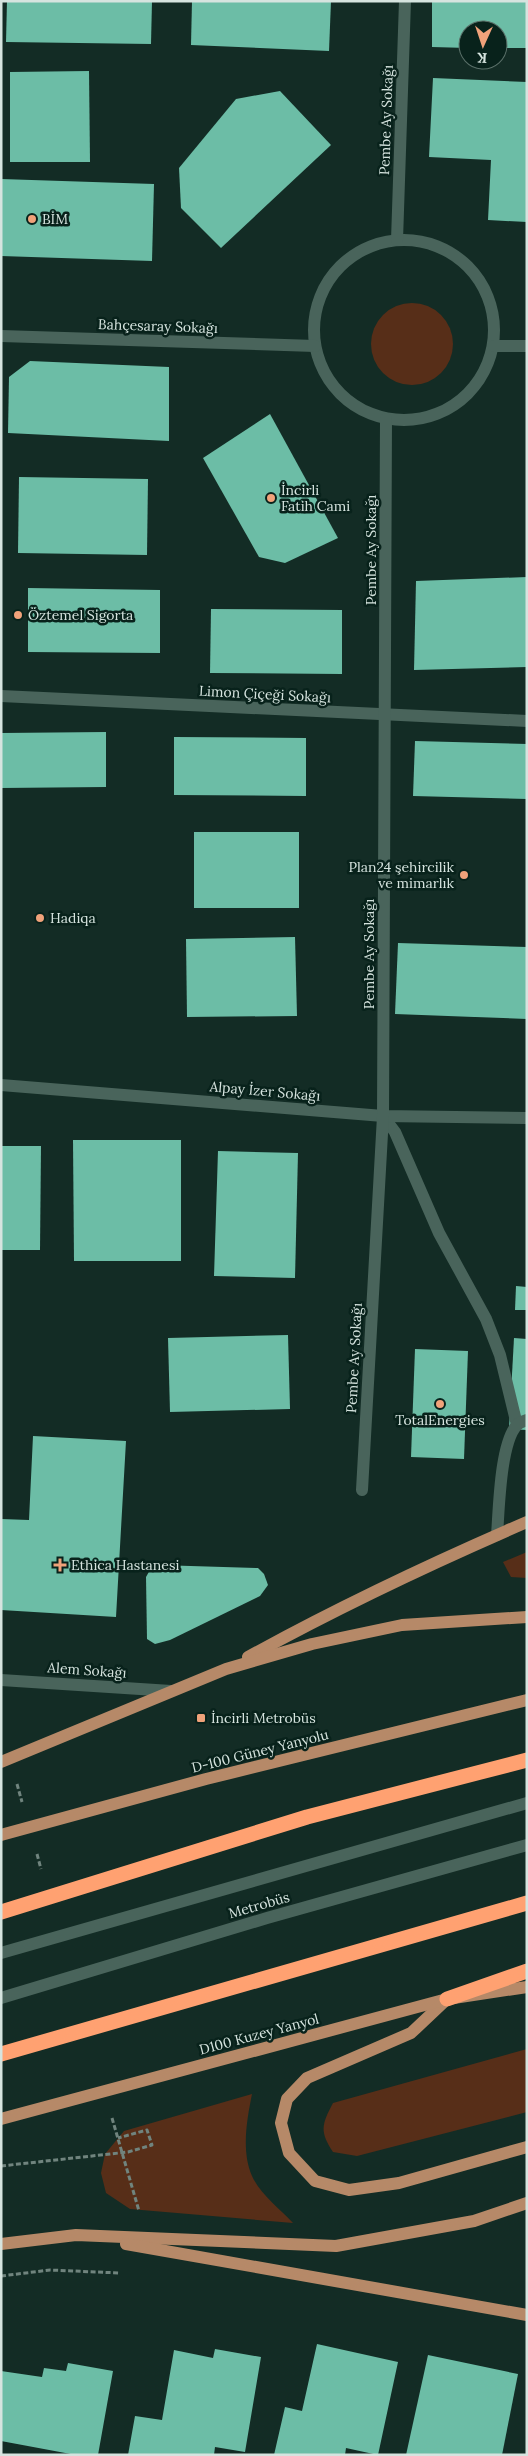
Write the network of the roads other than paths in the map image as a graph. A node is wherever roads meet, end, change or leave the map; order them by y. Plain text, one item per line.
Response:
1 (406, 1) edge
2 (397, 240) junction
3 (1, 336) edge
4 (315, 346) junction
5 (494, 346) junction
6 (527, 346) edge
7 (386, 419) junction
8 (1, 696) edge
9 (385, 715) junction
10 (527, 721) edge
11 (1, 1085) edge
12 (383, 1116) junction
13 (527, 1118) edge
14 (522, 1422) edge
15 (362, 1490) dead end
16 (527, 1522) edge
17 (498, 1535) junction
18 (527, 1617) edge
19 (226, 1669) junction
20 (1, 1680) edge
21 (171, 1691) junction
22 (527, 1700) edge
23 (527, 1760) edge
24 (1, 1762) edge
25 (527, 1803) edge
26 (1, 1836) edge
27 (527, 1845) edge
28 (527, 1903) edge
29 (1, 1912) edge
30 (1, 1952) edge
31 (527, 1971) edge
32 (527, 1987) edge
33 (1, 1998) edge
34 (447, 1999) junction
35 (1, 2054) edge
36 (1, 2119) edge
37 (527, 2147) edge
38 (527, 2203) edge
39 (76, 2235) junction
40 (1, 2244) edge
41 (527, 2315) edge

1 - 2 street, Pembe Ay Sokağı
2 - 4 street
2 - 5 street
3 - 4 street, Bahçesaray Sokağı
4 - 7 street
5 - 6 street
5 - 7 street
7 - 9 street, Pembe Ay Sokağı
8 - 9 street, Limon Çiçeği Sokağı
9 - 10 street, Limon Çiçeği Sokağı
9 - 12 street, Pembe Ay Sokağı
11 - 12 street, Alpay İzer Sokağı
12 - 13 street, Alpay İzer Sokağı
12 - 14 street
12 - 15 street, Pembe Ay Sokağı
14 - 17 street
16 - 17 main road
17 - 19 main road
18 - 19 main road
19 - 21 main road
20 - 21 street, Alem Sokağı
21 - 24 main road
22 - 26 main road, D-100 Güney Yanyolu
23 - 29 highway
25 - 30 street, Metrobüs
27 - 33 street, Metrobüs
28 - 35 highway
31 - 34 highway
32 - 34 main road, D100 Kuzey Yanyol
34 - 36 main road, D100 Kuzey Yanyol
34 - 37 main road
38 - 39 main road
39 - 40 main road
39 - 41 main road

